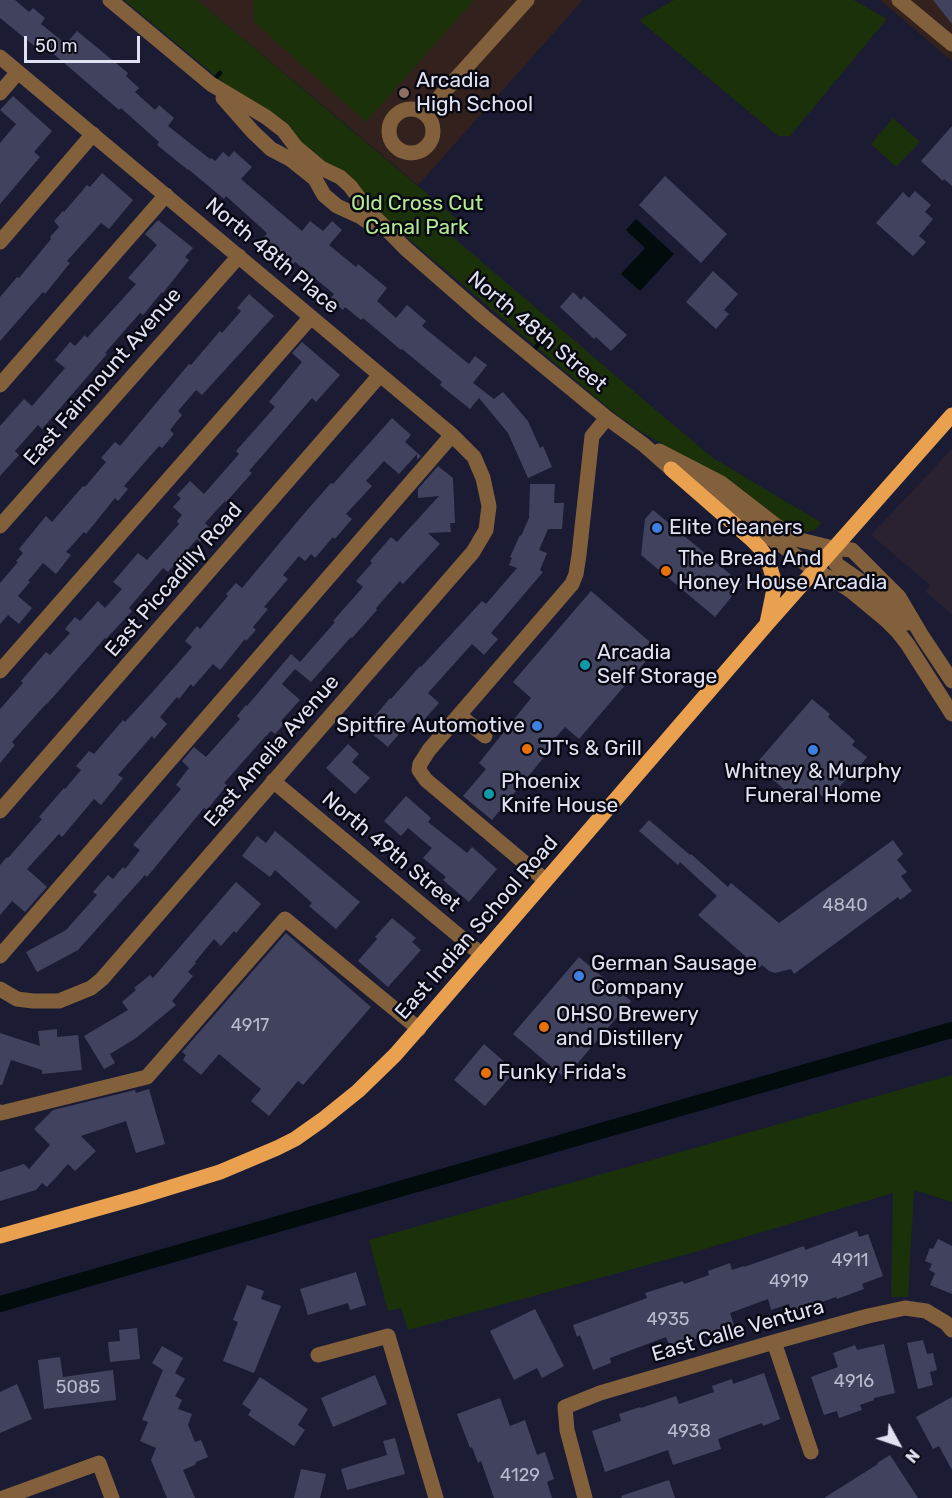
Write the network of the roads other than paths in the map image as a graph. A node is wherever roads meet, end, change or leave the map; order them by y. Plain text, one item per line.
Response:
1 (110, 0) edge
2 (527, 0) edge
3 (899, 0) edge
4 (952, 44) edge
5 (0, 57) edge
6 (18, 72) junction
7 (212, 84) junction
8 (0, 93) edge
9 (425, 113) dead end
10 (93, 134) junction
11 (166, 195) junction
12 (0, 242) edge
13 (405, 248) junction
14 (239, 256) junction
15 (311, 317) junction
16 (380, 375) junction
17 (0, 385) edge
18 (952, 415) edge
19 (607, 418) junction
20 (452, 435) junction
21 (644, 445) junction
22 (671, 469) junction
23 (489, 506) joint
24 (0, 526) edge
25 (833, 548) junction
26 (814, 570) junction
27 (767, 624) junction
28 (0, 672) edge
29 (952, 681) edge
30 (952, 714) edge
31 (459, 715) junction
32 (485, 736) dead end
33 (273, 781) junction
34 (0, 811) edge
35 (545, 880) junction
36 (482, 955) junction
37 (0, 956) edge
38 (0, 989) edge
39 (419, 1029) junction
40 (0, 1112) edge
41 (0, 1236) edge
42 (952, 1330) edge
43 (774, 1342) junction
44 (318, 1355) dead end
45 (811, 1452) dead end
46 (3, 1498) edge
47 (112, 1498) edge
48 (436, 1498) edge
49 (585, 1498) edge

1 - 7 street, North 48th Street
2 - 9 street
3 - 4 street
5 - 6 street, North 48th Place
6 - 8 street
6 - 10 street, North 48th Place
7 - 13 street, North 48th Street
7 - 13 street, North 48th Street
10 - 11 street, North 48th Place
10 - 12 street
11 - 14 street, North 48th Place
11 - 17 street
13 - 19 street, North 48th Street
14 - 15 street, North 48th Place
14 - 24 street, East Fairmount Avenue
15 - 16 street, North 48th Place
15 - 28 street
16 - 20 street, North 48th Place
16 - 34 street, East Piccadilly Road
18 - 25 main road, East Indian School Road
19 - 21 street, North 48th Street
19 - 31 street
20 - 23 street, North 48th Place
20 - 37 street
21 - 22 street, North 48th Street
21 - 25 street, North 48th Street
22 - 26 street, North 48th Street
22 - 27 main road
23 - 33 street, East Amelia Avenue
25 - 26 main road, East Indian School Road
25 - 29 street
26 - 27 main road, East Indian School Road
26 - 30 street, North 48th Street
27 - 35 main road, East Indian School Road
31 - 32 street
31 - 35 street
33 - 36 street, North 49th Street
33 - 38 street, East Amelia Avenue
35 - 36 main road, East Indian School Road
36 - 39 main road, East Indian School Road
39 - 40 street
39 - 41 main road, East Indian School Road
42 - 43 street, East Calle Ventura
43 - 45 street
43 - 49 street, East Calle Ventura
44 - 48 street
46 - 47 street

